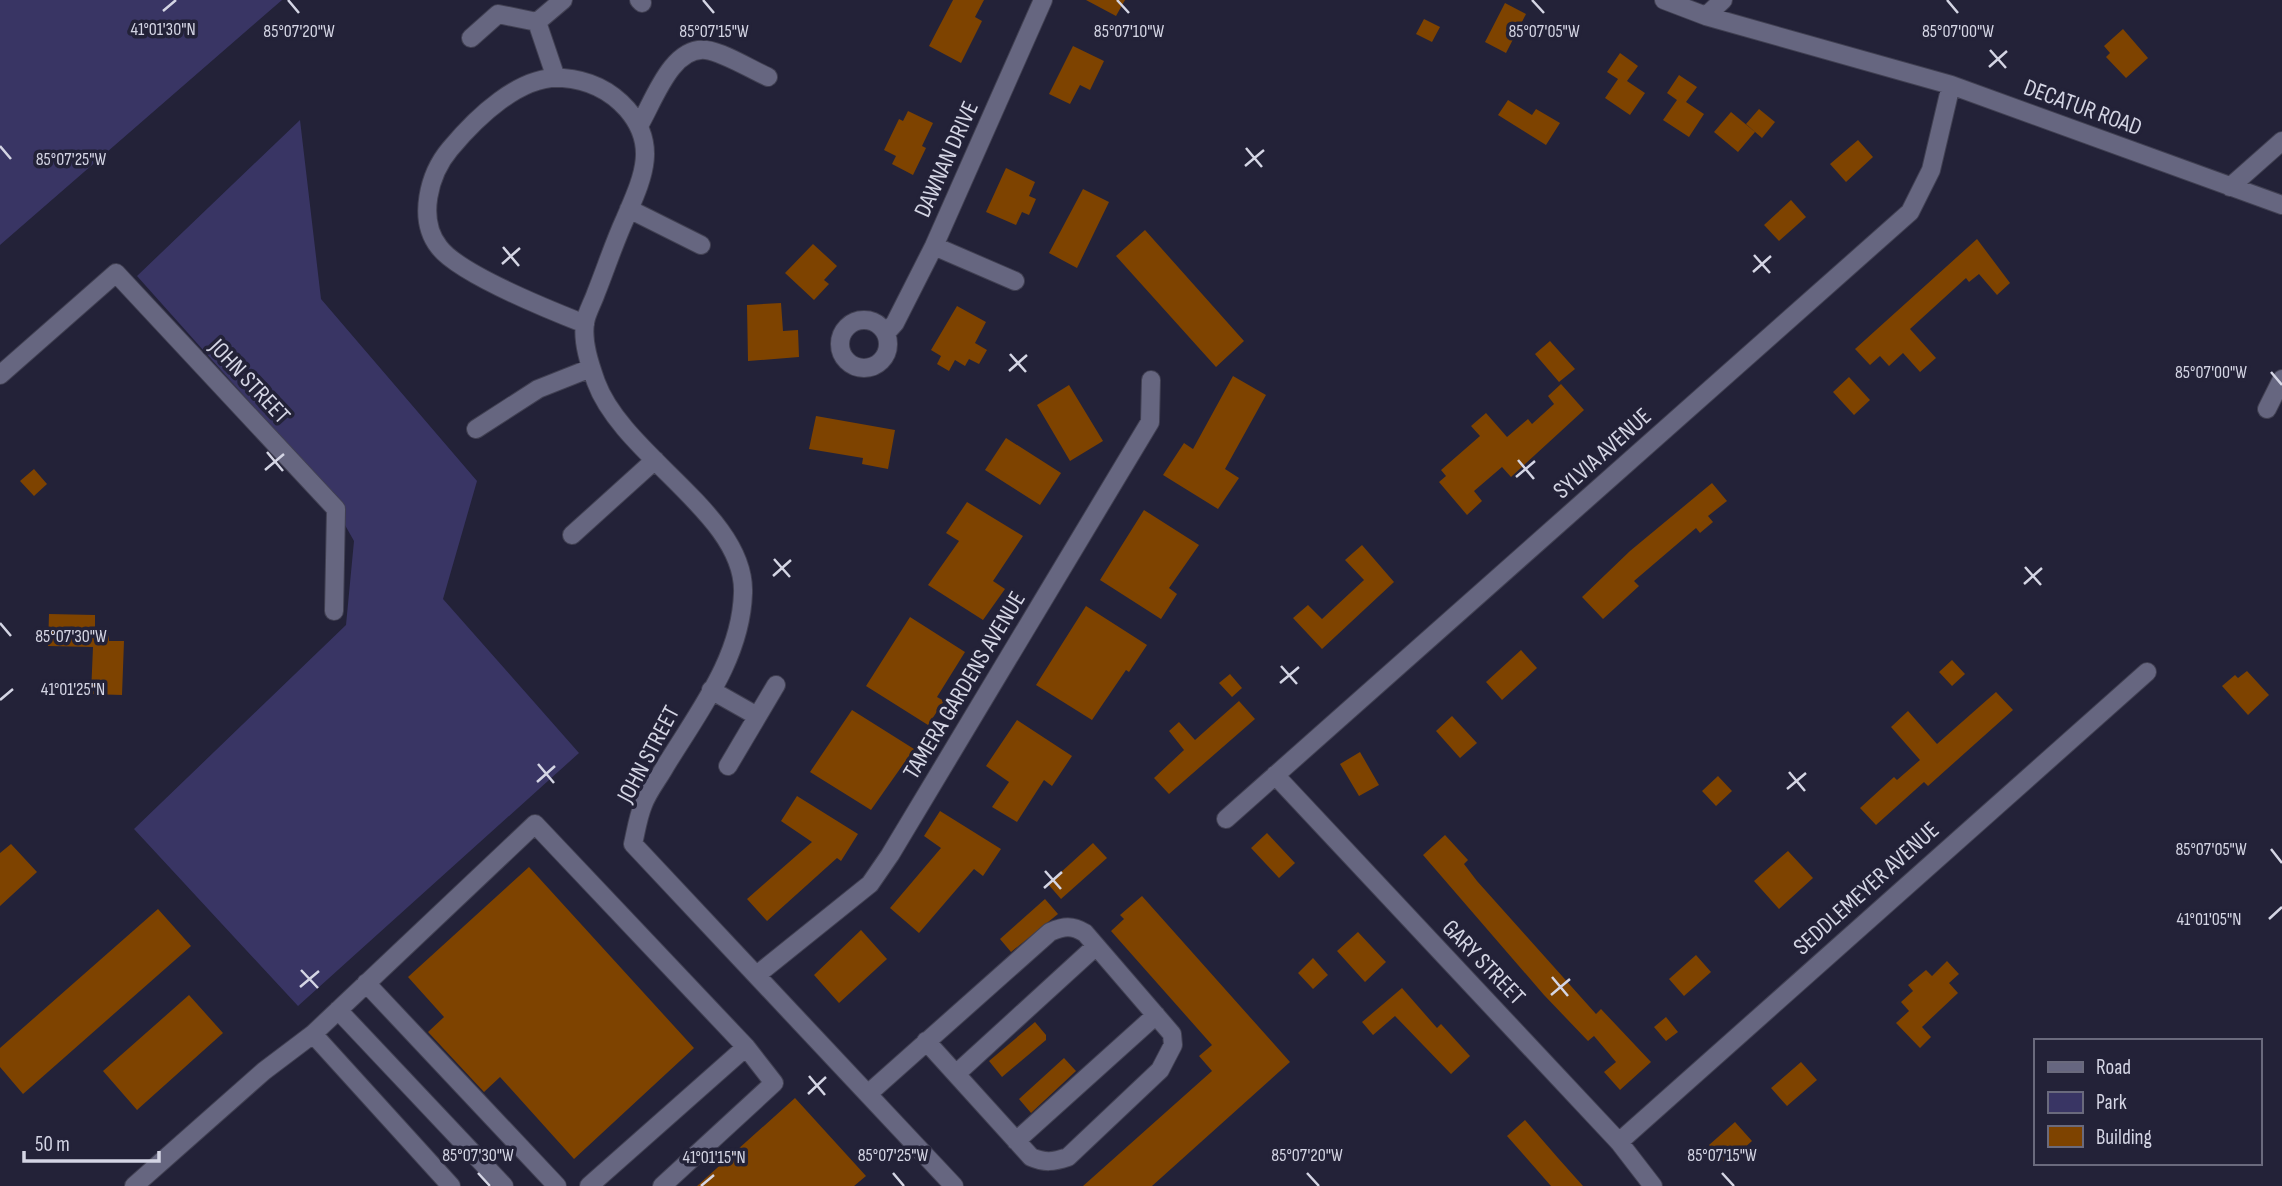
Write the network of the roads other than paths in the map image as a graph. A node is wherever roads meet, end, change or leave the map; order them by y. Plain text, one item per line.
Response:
1 (563, 0) edge
2 (1044, 0) edge
3 (1664, 0) edge
4 (1723, 0) edge
5 (1706, 16) junction
6 (537, 22) junction
7 (471, 38) dead end
8 (768, 77) dead end
9 (556, 78) junction
10 (1951, 85) junction
11 (640, 124) junction
12 (2282, 141) edge
13 (2230, 187) junction
14 (2282, 205) edge
15 (629, 209) junction
16 (701, 245) dead end
17 (934, 246) junction
18 (1015, 281) dead end
19 (584, 324) junction
20 (886, 333) dead end
21 (591, 368) junction
22 (0, 375) edge
23 (2282, 379) edge
24 (1151, 380) dead end
25 (2267, 409) dead end
26 (476, 429) dead end
27 (655, 460) junction
28 (572, 536) dead end
29 (334, 611) dead end
30 (2147, 672) dead end
31 (776, 685) dead end
32 (711, 690) junction
33 (757, 716) junction
34 (728, 766) dead end
35 (1275, 775) junction
36 (1226, 819) dead end
37 (1096, 946) junction
38 (758, 974) junction
39 (366, 983) junction
40 (338, 1010) junction
41 (1156, 1015) junction
42 (313, 1034) junction
43 (926, 1041) junction
44 (746, 1047) junction
45 (956, 1074) junction
46 (869, 1093) junction
47 (1016, 1141) junction
48 (1619, 1142) junction
49 (134, 1186) edge
50 (451, 1186) edge
51 (503, 1186) edge
52 (556, 1186) edge
53 (589, 1186) edge
54 (662, 1186) edge
55 (954, 1186) edge
56 (1653, 1186) edge

1 - 6 street
2 - 17 street, DAWNAN DRIVE
3 - 5 street, DECATUR ROAD
4 - 5 street
5 - 10 street, DECATUR ROAD
6 - 7 street
6 - 9 street
8 - 11 street
9 - 11 street
9 - 19 street
10 - 13 street, DECATUR ROAD
10 - 35 street, SYLVIA AVENUE
11 - 15 street
12 - 13 street
13 - 14 street, DECATUR ROAD
15 - 16 street
15 - 19 street
17 - 18 street
17 - 20 street, DAWNAN DRIVE
19 - 21 street, JOHN STREET
21 - 26 street
21 - 27 street, JOHN STREET
22 - 29 street, JOHN STREET
23 - 25 street
24 - 38 street, TAMERA GARDENS AVENUE
27 - 28 street
27 - 32 street, JOHN STREET
30 - 48 street, SEDDLEMEYER AVENUE
31 - 33 street
32 - 33 street
32 - 38 street, JOHN STREET
33 - 34 street
35 - 36 street, SYLVIA AVENUE
35 - 48 street, GARY STREET
37 - 41 street
37 - 43 street
37 - 45 street
38 - 46 street, JOHN STREET
39 - 40 street
39 - 44 street
39 - 52 street
40 - 42 street
40 - 51 street
41 - 47 street
41 - 47 street
42 - 49 street
42 - 50 street
43 - 45 street
43 - 46 street
44 - 53 street
44 - 54 street
45 - 47 street
46 - 55 street, JOHN STREET
48 - 56 street, GARY STREET

